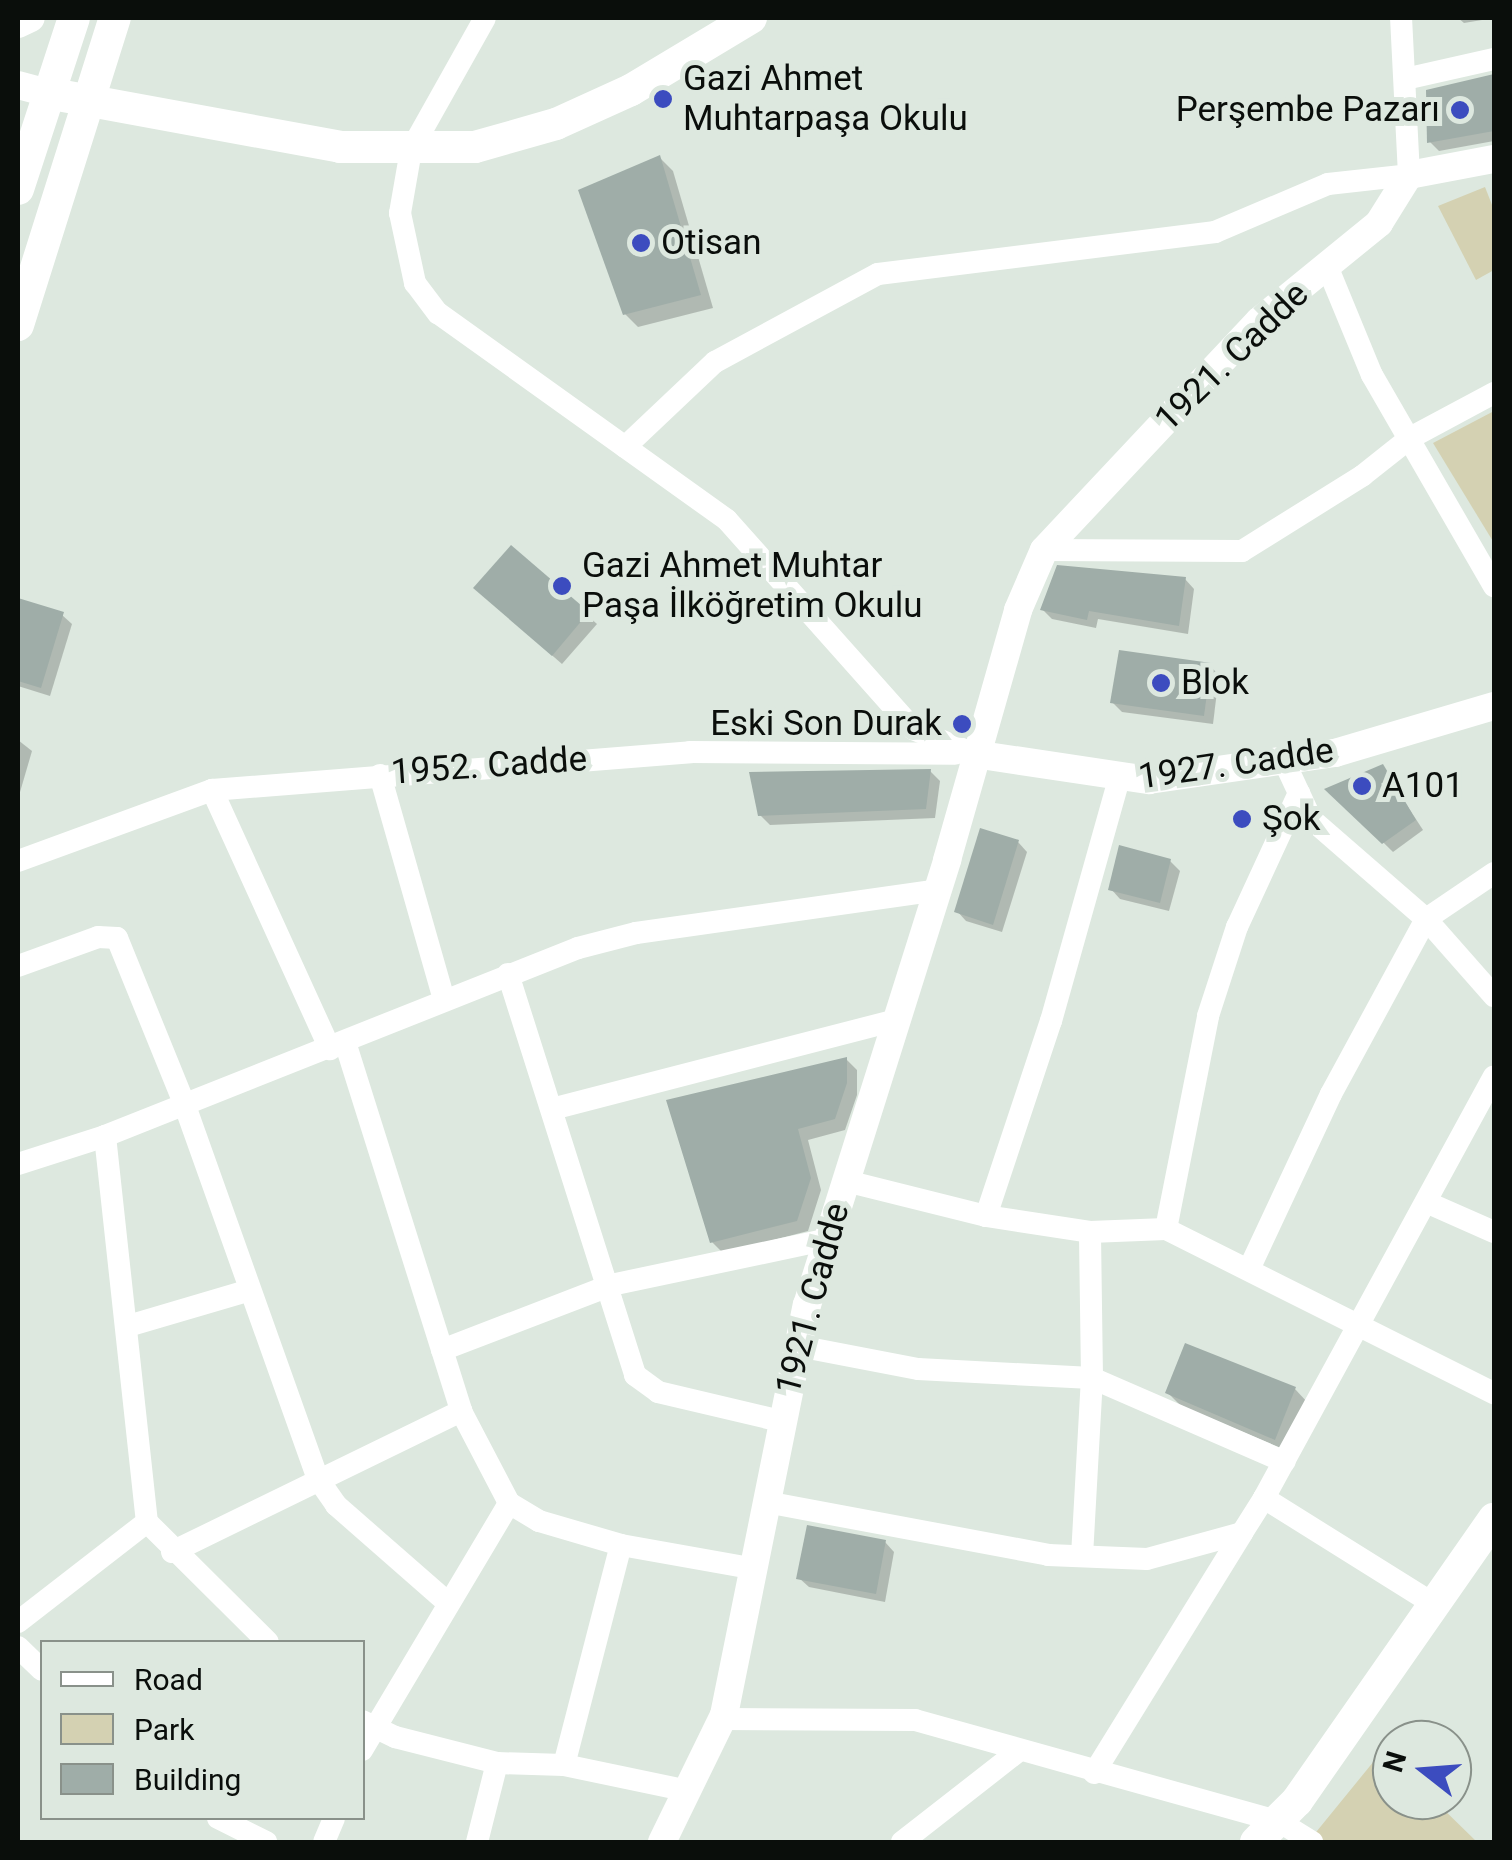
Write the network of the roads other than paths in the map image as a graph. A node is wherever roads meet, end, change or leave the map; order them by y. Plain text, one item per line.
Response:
1 (31, 18) edge
2 (74, 18) edge
3 (115, 18) edge
4 (485, 18) edge
5 (751, 18) edge
6 (1401, 18) edge
7 (18, 24) edge
8 (1494, 59) edge
9 (1404, 79) junction
10 (32, 89) edge
11 (88, 101) junction
12 (412, 150) junction
13 (1494, 159) edge
14 (1409, 175) junction
15 (18, 189) edge
16 (1328, 266) junction
17 (18, 325) edge
18 (1494, 393) edge
19 (1410, 438) junction
20 (625, 447) junction
21 (1044, 550) junction
22 (1494, 586) edge
23 (1494, 706) edge
24 (974, 754) junction
25 (1285, 764) junction
26 (380, 775) junction
27 (1118, 779) junction
28 (212, 790) junction
29 (1300, 793) junction
30 (18, 861) edge
31 (1494, 872) edge
32 (938, 890) junction
33 (1426, 920) junction
34 (18, 966) edge
35 (508, 974) junction
36 (1494, 996) edge
37 (444, 1000) junction
38 (896, 1020) junction
39 (338, 1045) junction
40 (1494, 1078) edge
41 (184, 1104) junction
42 (552, 1109) junction
43 (105, 1136) junction
44 (18, 1164) edge
45 (846, 1181) junction
46 (1426, 1202) junction
47 (986, 1216) junction
48 (1166, 1230) junction
49 (1090, 1232) junction
50 (1494, 1232) edge
51 (825, 1240) junction
52 (1250, 1267) junction
53 (611, 1284) junction
54 (250, 1290) junction
55 (1361, 1321) junction
56 (128, 1326) junction
57 (798, 1346) junction
58 (442, 1350) junction
59 (1092, 1378) junction
60 (1494, 1392) edge
61 (460, 1411) junction
62 (781, 1421) junction
63 (1285, 1462) junction
64 (318, 1479) junction
65 (1264, 1498) junction
66 (766, 1502) junction
67 (509, 1504) junction
68 (1494, 1519) edge
69 (147, 1522) junction
70 (1242, 1533) junction
71 (621, 1544) junction
72 (172, 1552) junction
73 (1082, 1556) junction
74 (1485, 1556) edge
75 (756, 1569) junction
76 (448, 1603) junction
77 (1438, 1606) junction
78 (18, 1622) edge
79 (266, 1640) edge
80 (18, 1647) edge
81 (40, 1668) edge
82 (722, 1719) junction
83 (366, 1733) edge
84 (1017, 1752) junction
85 (497, 1763) junction
86 (564, 1765) junction
87 (1094, 1773) junction
88 (688, 1790) junction
89 (222, 1820) edge
90 (1268, 1832) edge
91 (266, 1842) edge
92 (477, 1842) edge
93 (662, 1842) edge
94 (902, 1842) edge
95 (1312, 1842) edge

1 - 7 street
2 - 10 main road
3 - 11 main road
4 - 12 street
5 - 12 main road
6 - 9 street
8 - 9 street
9 - 14 street
10 - 11 main road
10 - 15 main road
11 - 12 main road
11 - 17 main road
12 - 20 street
13 - 14 street
14 - 16 street, 1921. Cadde
14 - 20 street
16 - 19 street
16 - 21 street, 1921. Cadde
18 - 19 street
19 - 21 street
19 - 22 street
20 - 24 street
21 - 24 street, 1921. Cadde
23 - 25 street, 1927. Cadde
24 - 26 street, 1952. Cadde
24 - 27 street, 1927. Cadde
24 - 32 street, 1921. Cadde
25 - 27 street, 1927. Cadde
25 - 29 street
26 - 28 street, 1952. Cadde
26 - 37 street
27 - 47 street
28 - 30 street, 1952. Cadde
28 - 39 street
29 - 33 street
29 - 48 street
31 - 33 street
32 - 35 street
32 - 38 street, 1921. Cadde
33 - 36 street
33 - 52 street
34 - 41 street
35 - 37 street
35 - 42 street
37 - 39 street
38 - 42 street
38 - 45 street, 1921. Cadde
39 - 41 street
39 - 58 street
40 - 46 street
41 - 43 street
41 - 54 street
42 - 53 street
43 - 44 street
43 - 56 street
45 - 47 street
45 - 51 street, 1921. Cadde
46 - 50 street
46 - 55 street
47 - 49 street
48 - 49 street
48 - 52 street
49 - 59 street
51 - 53 street
51 - 57 street, 1921. Cadde
52 - 55 street
53 - 58 street
53 - 62 street
54 - 56 street
54 - 64 street
55 - 60 street
55 - 63 street
56 - 69 street
57 - 59 street
57 - 62 street, 1921. Cadde
58 - 61 street
59 - 63 street
59 - 73 street
61 - 64 street
61 - 67 street
62 - 66 street, 1921. Cadde
63 - 65 street
64 - 72 street
64 - 76 street
65 - 70 street
65 - 77 street
66 - 73 street
66 - 75 street, 1921. Cadde
67 - 71 street
67 - 76 street
68 - 74 main road
69 - 72 street
69 - 78 street
70 - 73 street
70 - 87 street
71 - 75 street
71 - 86 street
72 - 79 street
74 - 77 main road
75 - 82 street, 1921. Cadde
76 - 83 street
77 - 90 main road
80 - 81 street
82 - 84 street
82 - 88 street, 1921. Cadde
83 - 85 street
84 - 87 street
84 - 94 street
85 - 86 street
85 - 92 street
86 - 88 street
87 - 90 street
88 - 93 street, 1921. Cadde
89 - 91 street
90 - 95 street

